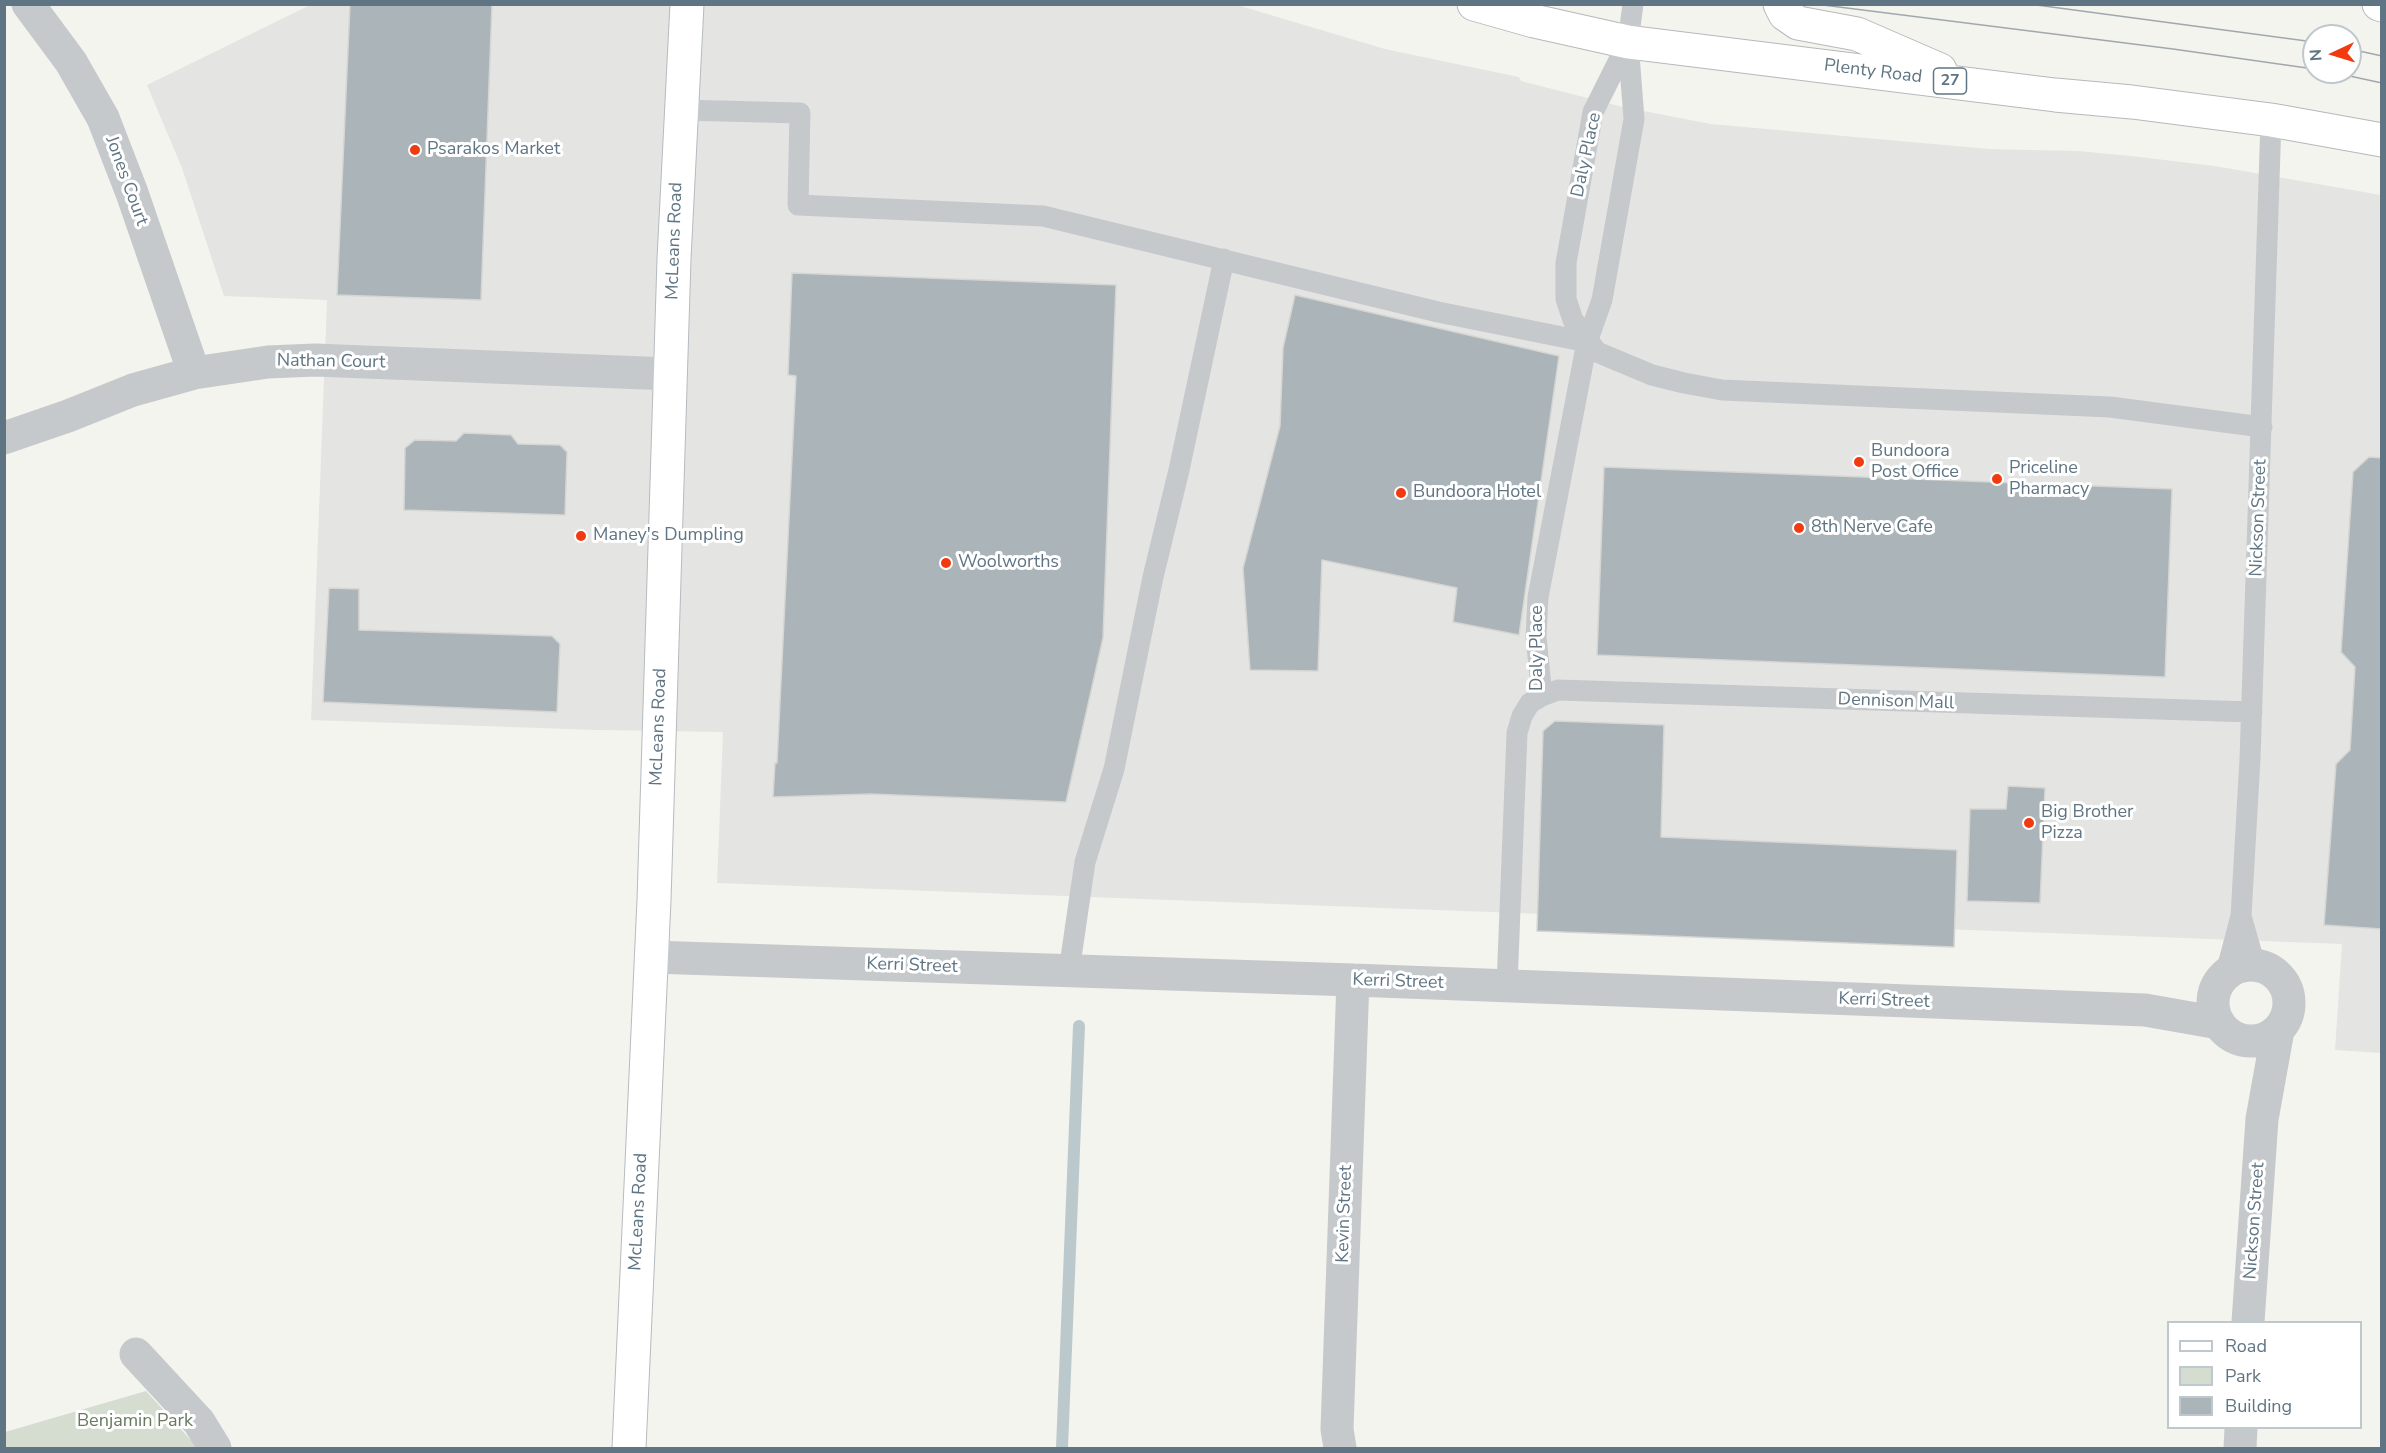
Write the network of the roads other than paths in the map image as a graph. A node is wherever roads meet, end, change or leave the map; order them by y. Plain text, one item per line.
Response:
1 (28, 4) edge
2 (687, 4) edge
3 (1474, 4) edge
4 (1633, 4) edge
5 (1780, 4) edge
6 (1628, 42) junction
7 (1972, 84) junction
8 (681, 110) junction
9 (2271, 120) junction
10 (2382, 140) edge
11 (1224, 259) junction
12 (1587, 342) junction
13 (194, 373) junction
14 (670, 374) junction
15 (2262, 427) junction
16 (4, 438) edge
17 (1542, 696) junction
18 (2252, 712) junction
19 (2241, 916) junction
20 (651, 957) junction
21 (1069, 972) junction
22 (1353, 980) junction
23 (1507, 986) junction
24 (2229, 989) junction
25 (2278, 1030) junction
26 (2246, 1041) junction
27 (2262, 1119) junction
28 (2248, 1321) edge
29 (136, 1354) dead end
30 (2241, 1429) edge
31 (215, 1449) edge
32 (629, 1449) edge
33 (1340, 1449) edge
34 (2240, 1449) edge

1 - 13 street, Jones Court
2 - 8 main road, McLeans Road
3 - 6 main road, Plenty Road / 27
4 - 6 lane, Daly Place
5 - 7 main road
6 - 7 main road, Plenty Road / 27
6 - 12 lane, Daly Place
6 - 12 lane, Daly Place
7 - 9 main road, Plenty Road / 27
8 - 11 lane
8 - 14 main road, McLeans Road
9 - 10 main road, Plenty Road / 27
9 - 15 lane, Nickson Street
11 - 12 lane
11 - 21 lane
12 - 15 lane
12 - 17 lane, Daly Place
13 - 14 street, Nathan Court
13 - 16 street, Nathan Court
14 - 20 main road, McLeans Road
15 - 18 lane, Nickson Street
17 - 18 lane, Dennison Mall
17 - 23 lane, Daly Place
18 - 19 lane, Nickson Street
19 - 24 lane, Nickson Street
19 - 24 lane, Nickson Street
20 - 21 street, Kerri Street
20 - 32 main road, McLeans Road
21 - 22 street, Kerri Street
22 - 23 street, Kerri Street
22 - 33 street, Kevin Street
23 - 24 street, Kerri Street
24 - 25 street
24 - 26 street
25 - 26 street
25 - 27 street, Nickson Street
26 - 27 street, Nickson Street
27 - 28 street, Nickson Street
29 - 31 street
30 - 34 street

